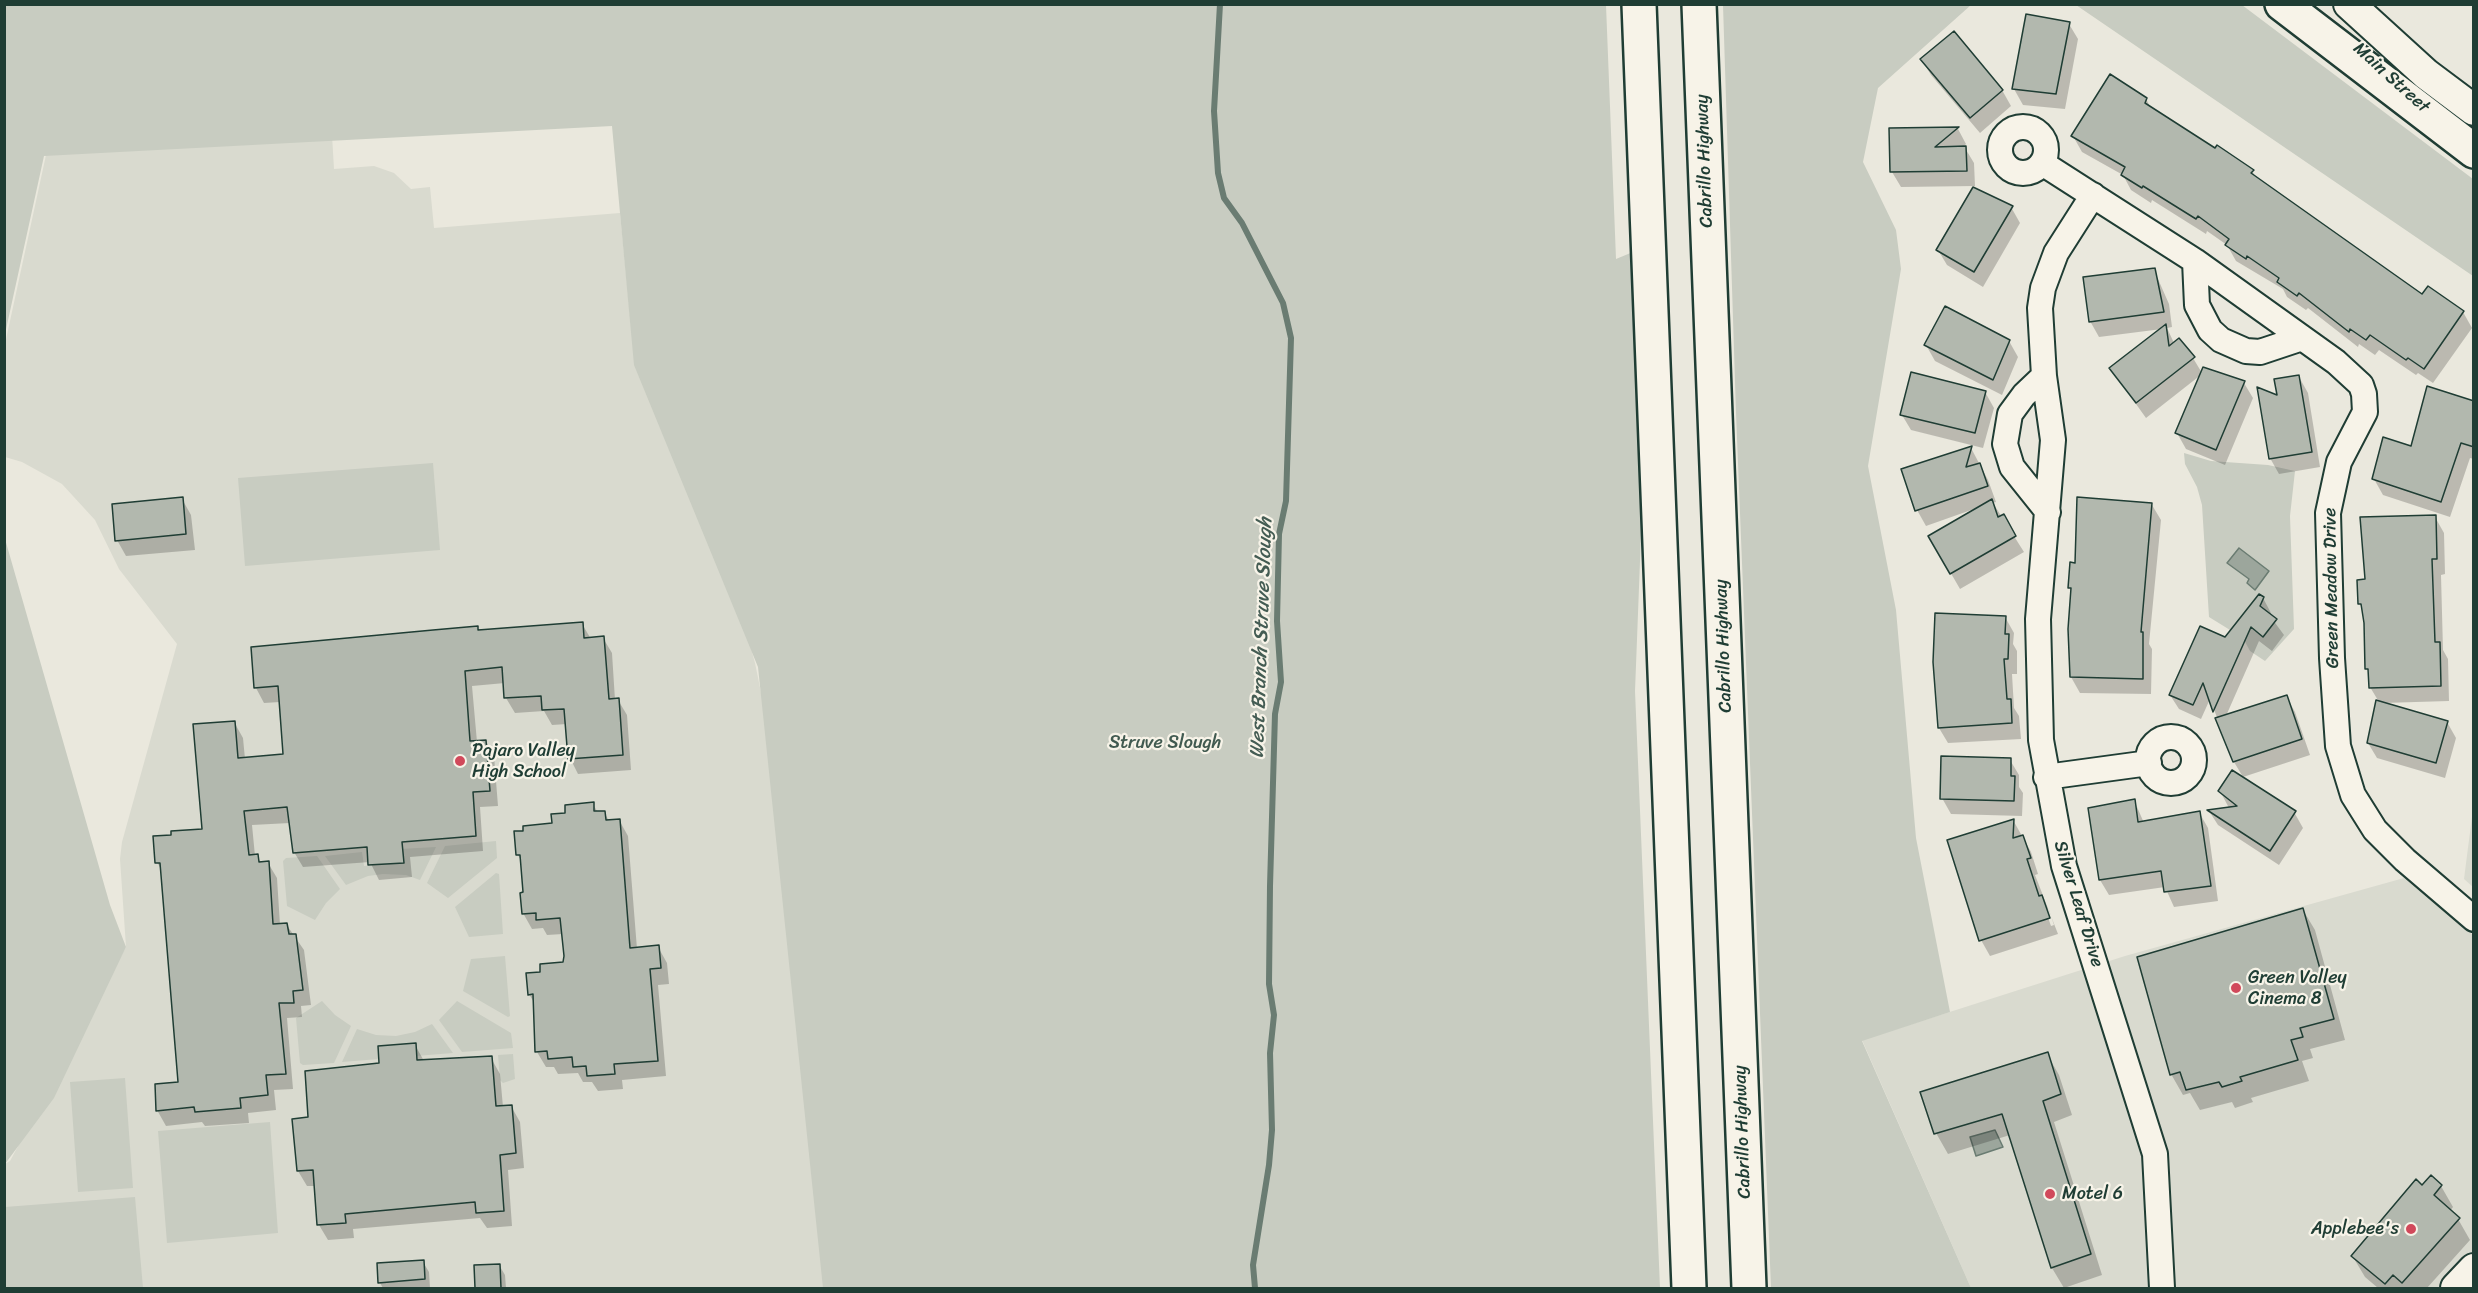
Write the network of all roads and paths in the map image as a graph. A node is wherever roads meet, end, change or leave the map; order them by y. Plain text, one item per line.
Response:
1 (1639, 4) edge
2 (1699, 4) edge
3 (2282, 4) edge
4 (2310, 4) edge
5 (2349, 4) edge
6 (2474, 110) edge
7 (2474, 150) edge
8 (2042, 163) dead end
9 (2093, 195) junction
10 (2195, 261) junction
11 (2302, 338) junction
12 (2044, 376) junction
13 (2048, 512) junction
14 (2149, 763) dead end
15 (2046, 777) junction
16 (2474, 919) edge
17 (2474, 1269) edge
18 (1689, 1288) edge
19 (1749, 1288) edge
20 (2162, 1288) edge
21 (2456, 1288) edge

1 - 18 highway
2 - 19 highway, Cabrillo Highway
3 - 7 highway
4 - 7 street, Main Street
5 - 6 main road, Main Street
8 - 9 street, Green Meadow Drive
9 - 10 street, Green Meadow Drive
9 - 12 street, Silver Leaf Drive
10 - 11 street, Green Meadow Drive
10 - 11 street
11 - 16 street, Green Meadow Drive
12 - 13 street, Silver Leaf Drive
12 - 13 street
13 - 15 street, Silver Leaf Drive
14 - 15 street
15 - 20 street, Silver Leaf Drive
17 - 21 main road

